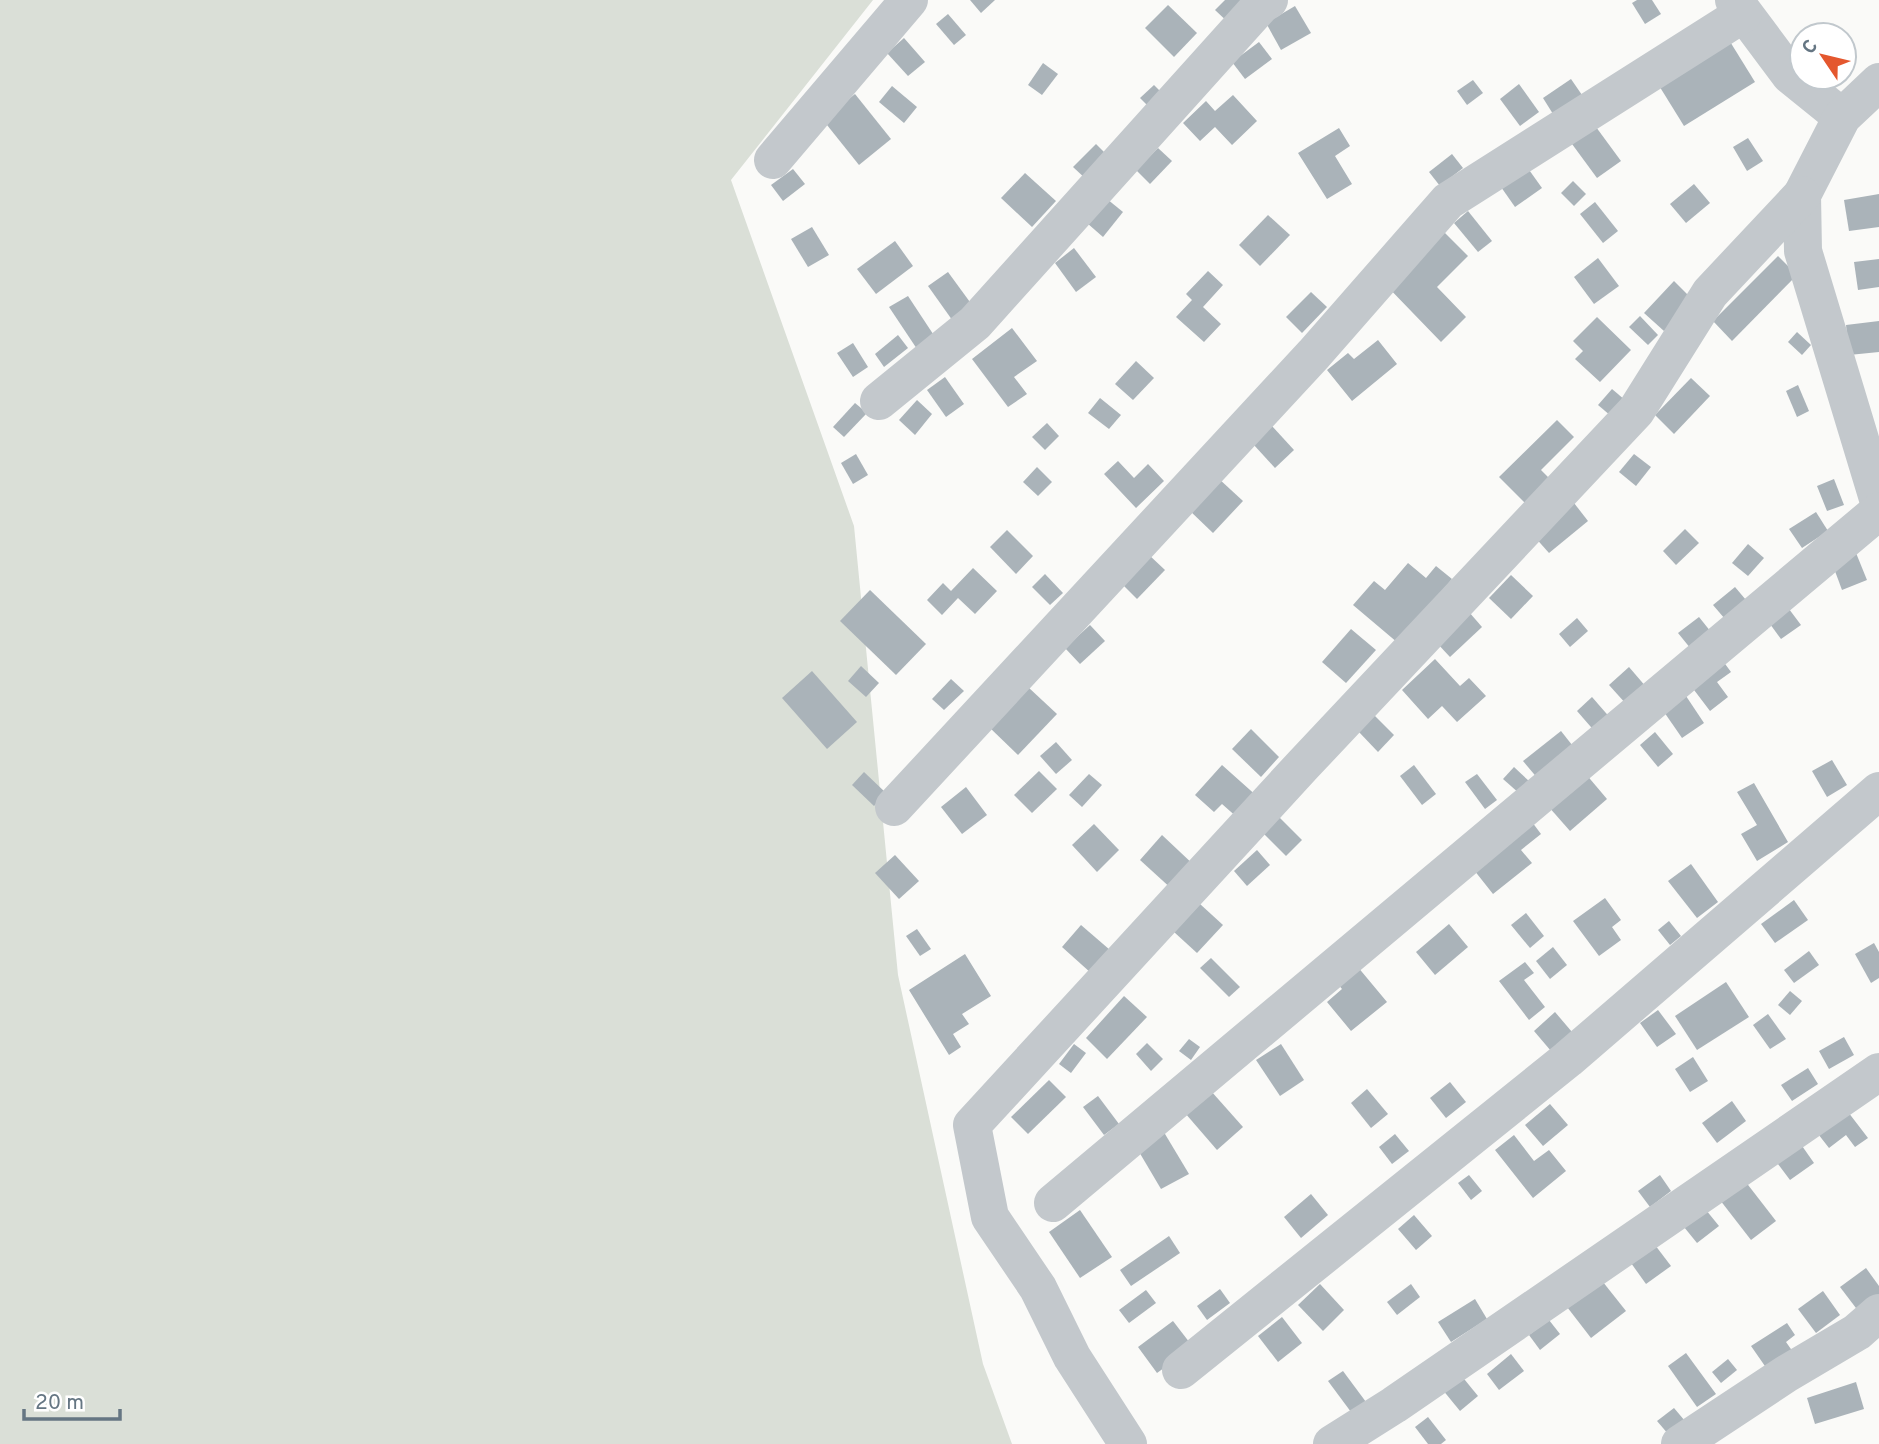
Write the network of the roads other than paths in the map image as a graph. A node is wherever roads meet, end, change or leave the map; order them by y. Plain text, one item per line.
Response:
1 (909, 0) edge
2 (1269, 0) edge
3 (1738, 7) edge
4 (1879, 82) edge
5 (1842, 117) junction
6 (773, 160) dead end
7 (1802, 195) junction
8 (879, 401) dead end
9 (1879, 502) edge
10 (1879, 511) edge
11 (1879, 791) edge
12 (894, 807) dead end
13 (1879, 1072) edge
14 (1054, 1203) dead end
15 (1879, 1313) edge
16 (1181, 1370) dead end
17 (1128, 1444) edge
18 (1332, 1444) edge
19 (1681, 1444) edge

1 - 6 street
2 - 8 street
3 - 5 street
3 - 12 street
4 - 5 street
5 - 7 street
7 - 9 street
7 - 17 street
10 - 14 street
11 - 16 street
13 - 18 street
15 - 19 street

